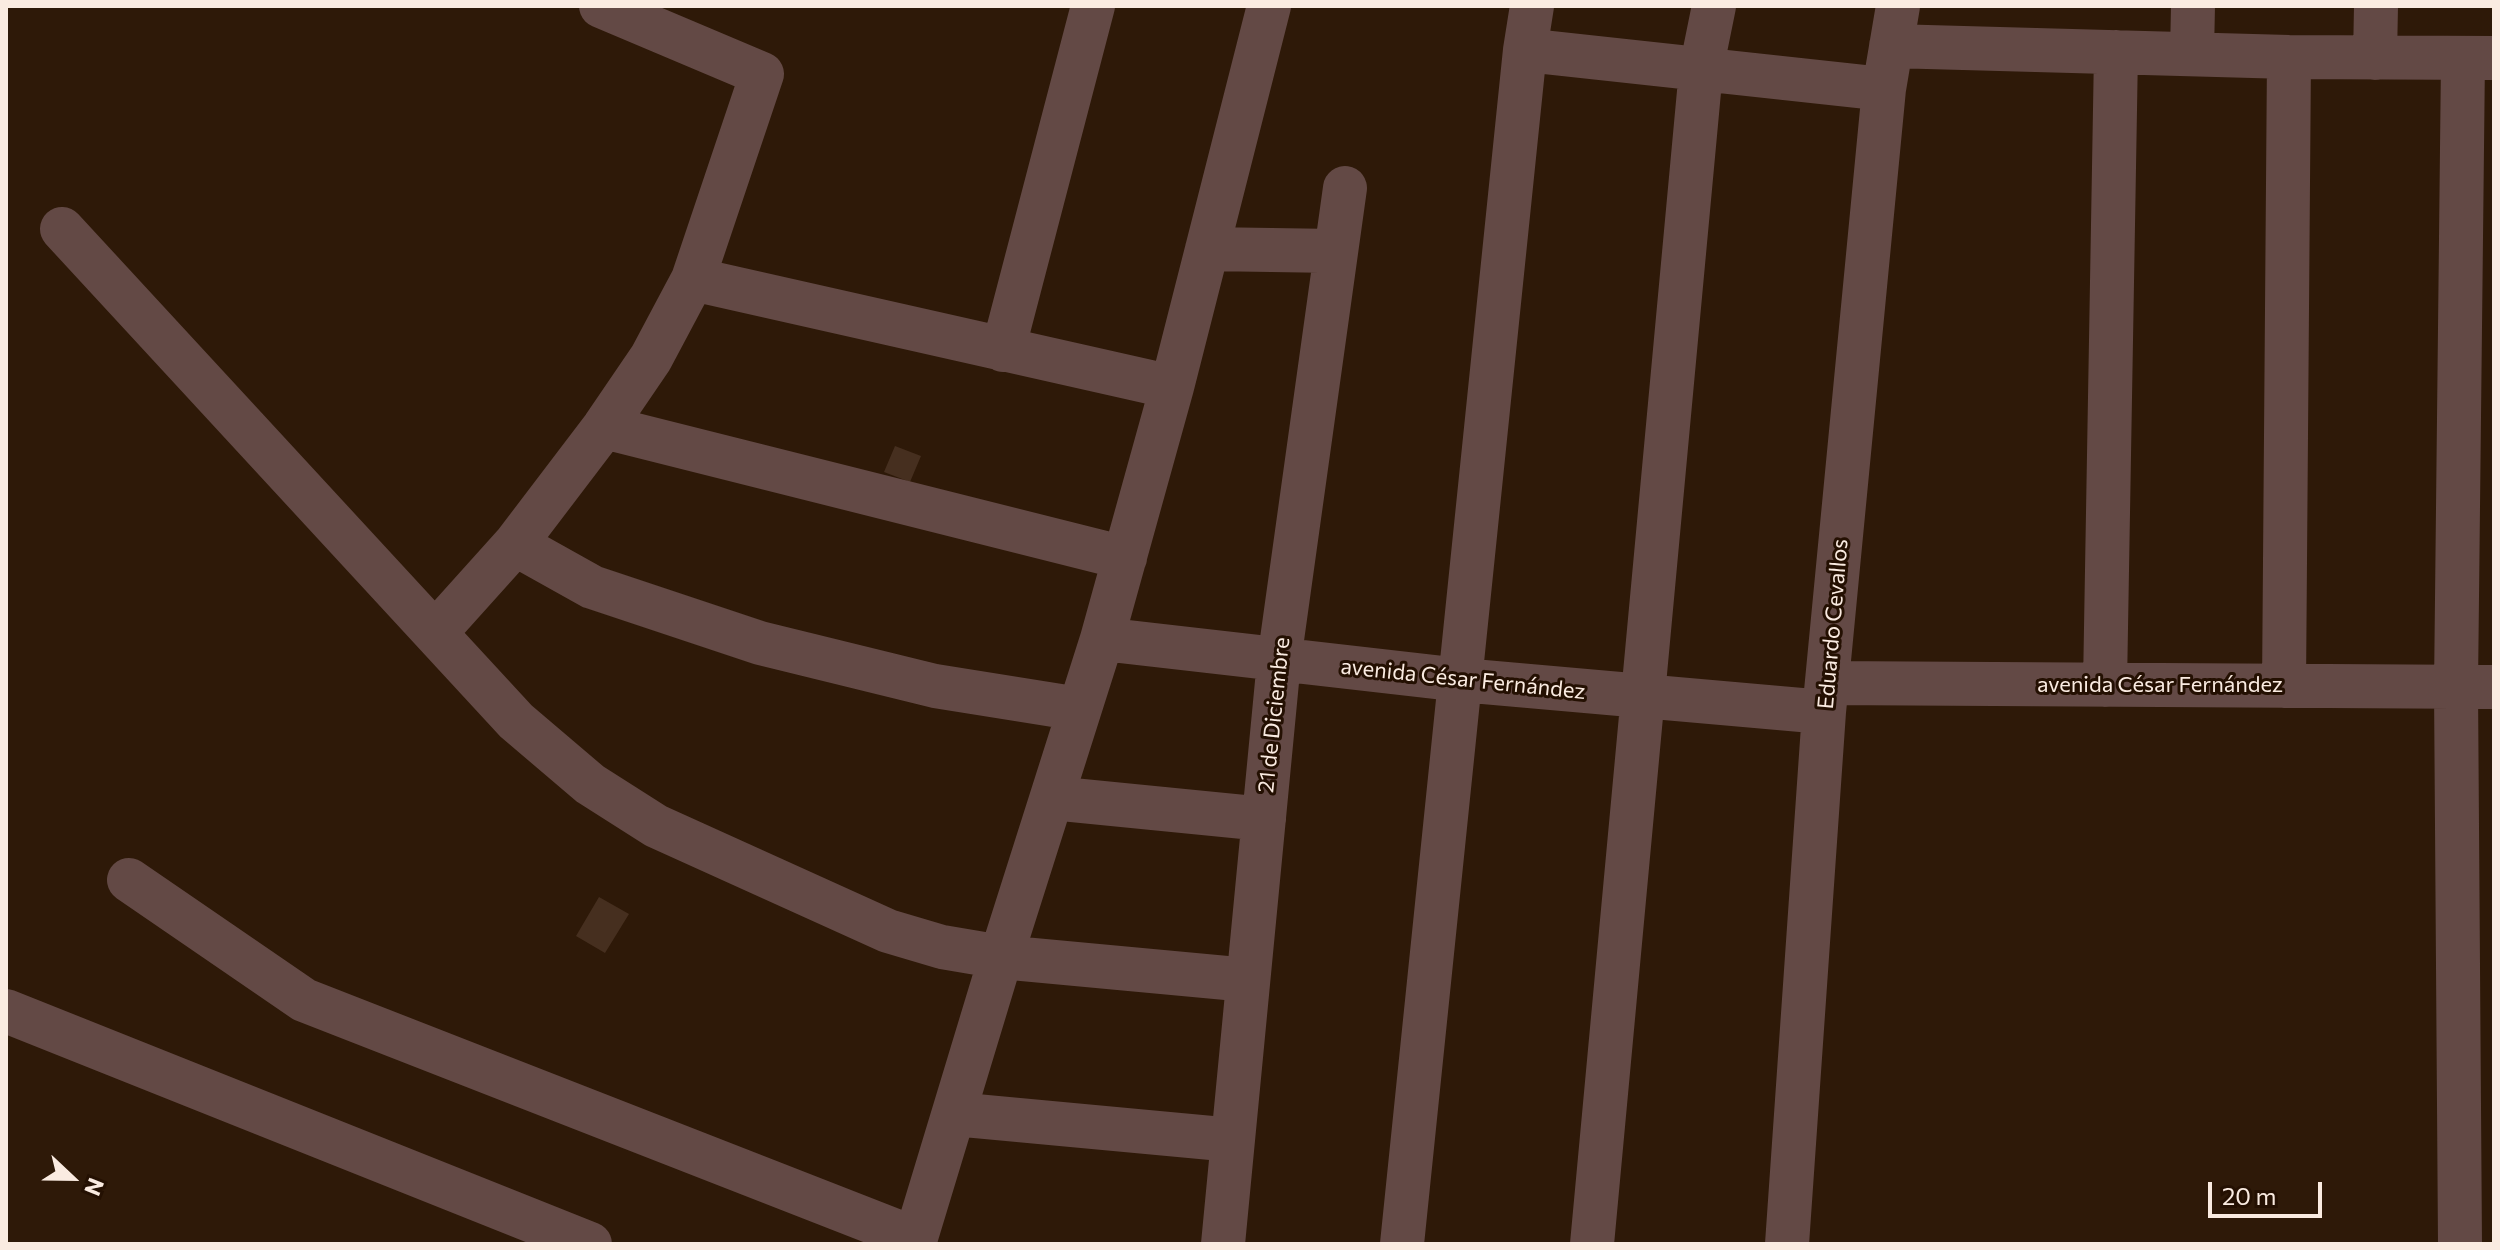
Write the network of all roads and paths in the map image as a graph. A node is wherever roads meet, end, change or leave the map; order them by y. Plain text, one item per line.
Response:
1 (601, 6) edge
2 (1093, 6) edge
3 (1269, 6) edge
4 (1532, 6) edge
5 (1714, 6) edge
6 (2193, 6) edge
7 (2376, 6) edge
8 (1894, 26) edge
9 (1525, 50) junction
10 (2116, 52) junction
11 (2192, 54) junction
12 (2289, 57) junction
13 (2375, 58) junction
14 (2478, 58) edge
15 (1701, 70) junction
16 (1884, 89) junction
17 (1345, 188) dead end
18 (62, 229) dead end
19 (1207, 249) junction
20 (1336, 251) junction
21 (693, 279) junction
22 (1003, 350) junction
23 (1172, 387) junction
24 (604, 427) junction
25 (515, 544) junction
26 (1125, 558) junction
27 (435, 633) junction
28 (1102, 639) junction
29 (1279, 661) junction
30 (1461, 680) junction
31 (2105, 685) junction
32 (2284, 686) junction
33 (2475, 687) edge
34 (1642, 696) junction
35 (1825, 697) junction
36 (1079, 709) junction
37 (1052, 798) junction
38 (1264, 819) junction
39 (129, 880) dead end
40 (1001, 957) junction
41 (1248, 980) junction
42 (6, 1011) edge
43 (954, 1114) junction
44 (1233, 1140) junction
45 (915, 1241) edge
46 (590, 1244) edge
47 (1223, 1244) edge
48 (1402, 1244) edge
49 (1592, 1244) edge
50 (1787, 1244) edge
51 (2460, 1244) edge

1 - 21 street
2 - 22 street
3 - 19 street
4 - 9 street
5 - 15 street
6 - 11 street
7 - 13 street
8 - 10 street
8 - 16 street, Eduardo Cevallos
9 - 15 street
9 - 30 street
10 - 11 street
10 - 31 street
11 - 12 street
12 - 13 street
12 - 32 street
13 - 14 street
14 - 33 street
15 - 16 street
15 - 34 street
16 - 35 street, Eduardo Cevallos
17 - 20 street, 21 de Diciembre
18 - 27 street
19 - 20 street
19 - 23 street
20 - 29 street, 21 de Diciembre
21 - 22 street
21 - 24 street
22 - 23 street
23 - 26 street
24 - 25 street
24 - 26 street
25 - 27 street
25 - 36 street
26 - 28 street
27 - 40 street
28 - 29 street, avenida César Fernández
28 - 36 street
29 - 30 street, avenida César Fernández
29 - 38 street, 21 de Diciembre
30 - 34 street, avenida César Fernández
30 - 48 street
31 - 32 street, avenida César Fernández
31 - 35 street, avenida César Fernández
32 - 33 street, avenida César Fernández
33 - 51 street
34 - 35 street, avenida César Fernández
34 - 49 street
35 - 50 street, Eduardo Cevallos
36 - 37 street
37 - 38 street
37 - 40 street
38 - 41 street, 21 de Diciembre
39 - 45 street
40 - 41 street
40 - 43 street
41 - 44 street, 21 de Diciembre
42 - 46 street
43 - 44 street
43 - 45 street
44 - 47 street, 21 de Diciembre

